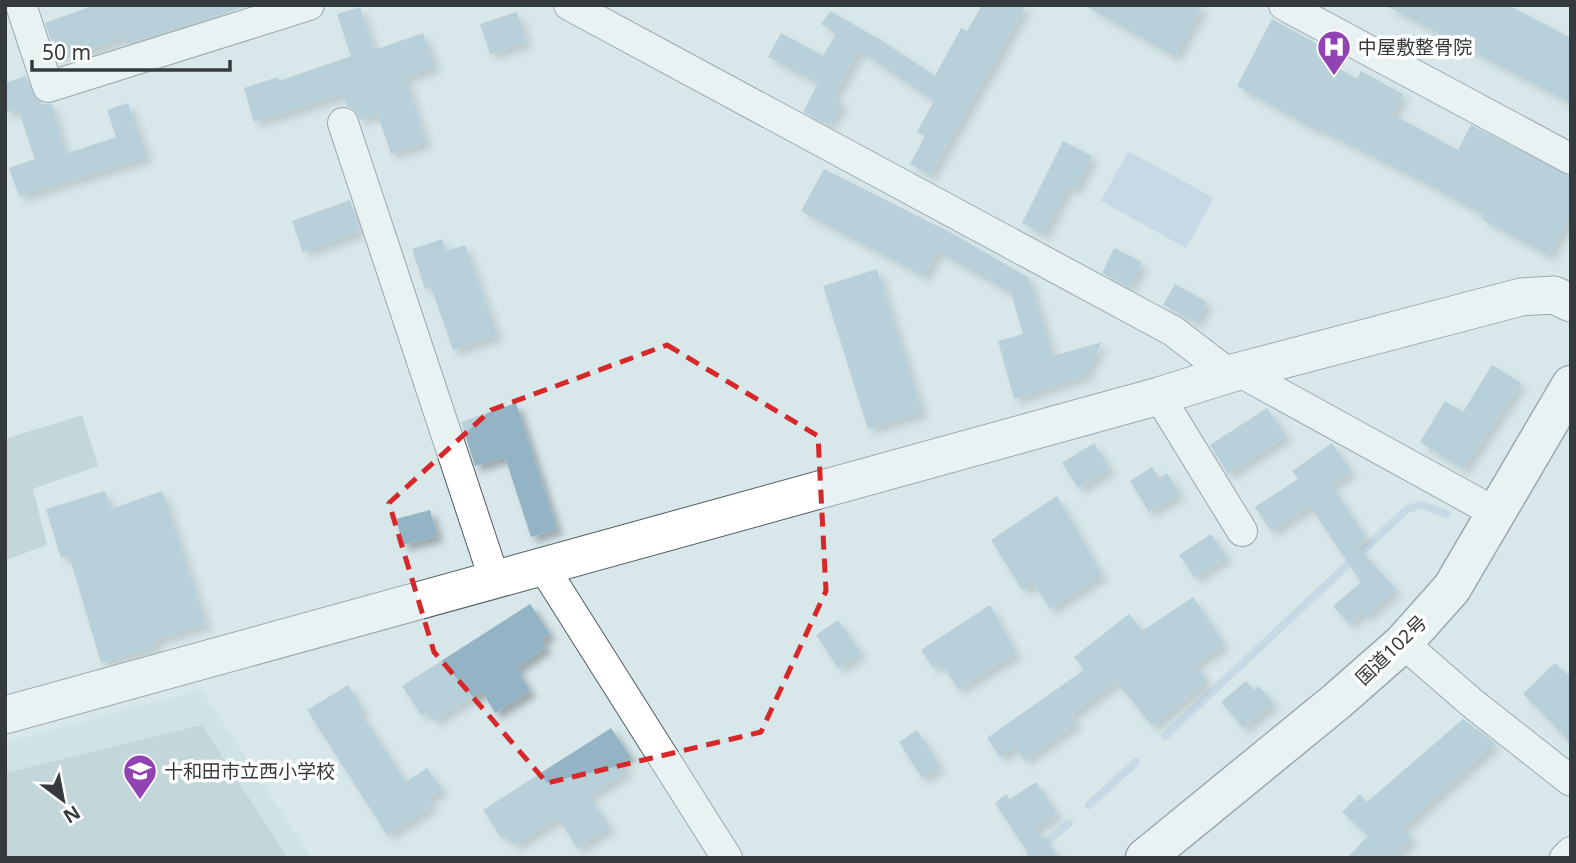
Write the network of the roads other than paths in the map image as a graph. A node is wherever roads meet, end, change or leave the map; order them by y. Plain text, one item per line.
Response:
1 (21, 5) edge
2 (309, 5) edge
3 (569, 5) edge
4 (1284, 5) edge
5 (343, 123) dead end
6 (1571, 159) edge
7 (1571, 303) edge
8 (1236, 373) junction
9 (1571, 385) edge
10 (1159, 396) junction
11 (1496, 513) junction
12 (1242, 531) dead end
13 (542, 565) junction
14 (495, 578) junction
15 (1403, 643) junction
16 (5, 715) edge
17 (1571, 781) edge
18 (1571, 852) edge
19 (727, 858) edge
20 (1145, 858) edge
21 (1565, 858) edge

1 - 2 street
3 - 8 street
4 - 6 street
5 - 14 street
7 - 8 street
8 - 10 street
8 - 11 street
9 - 11 highway, 国道102号
10 - 12 street
10 - 13 street
11 - 15 highway, 国道102号
13 - 14 street
13 - 19 street
14 - 16 street
15 - 17 street
15 - 20 highway, 国道102号
18 - 21 street

